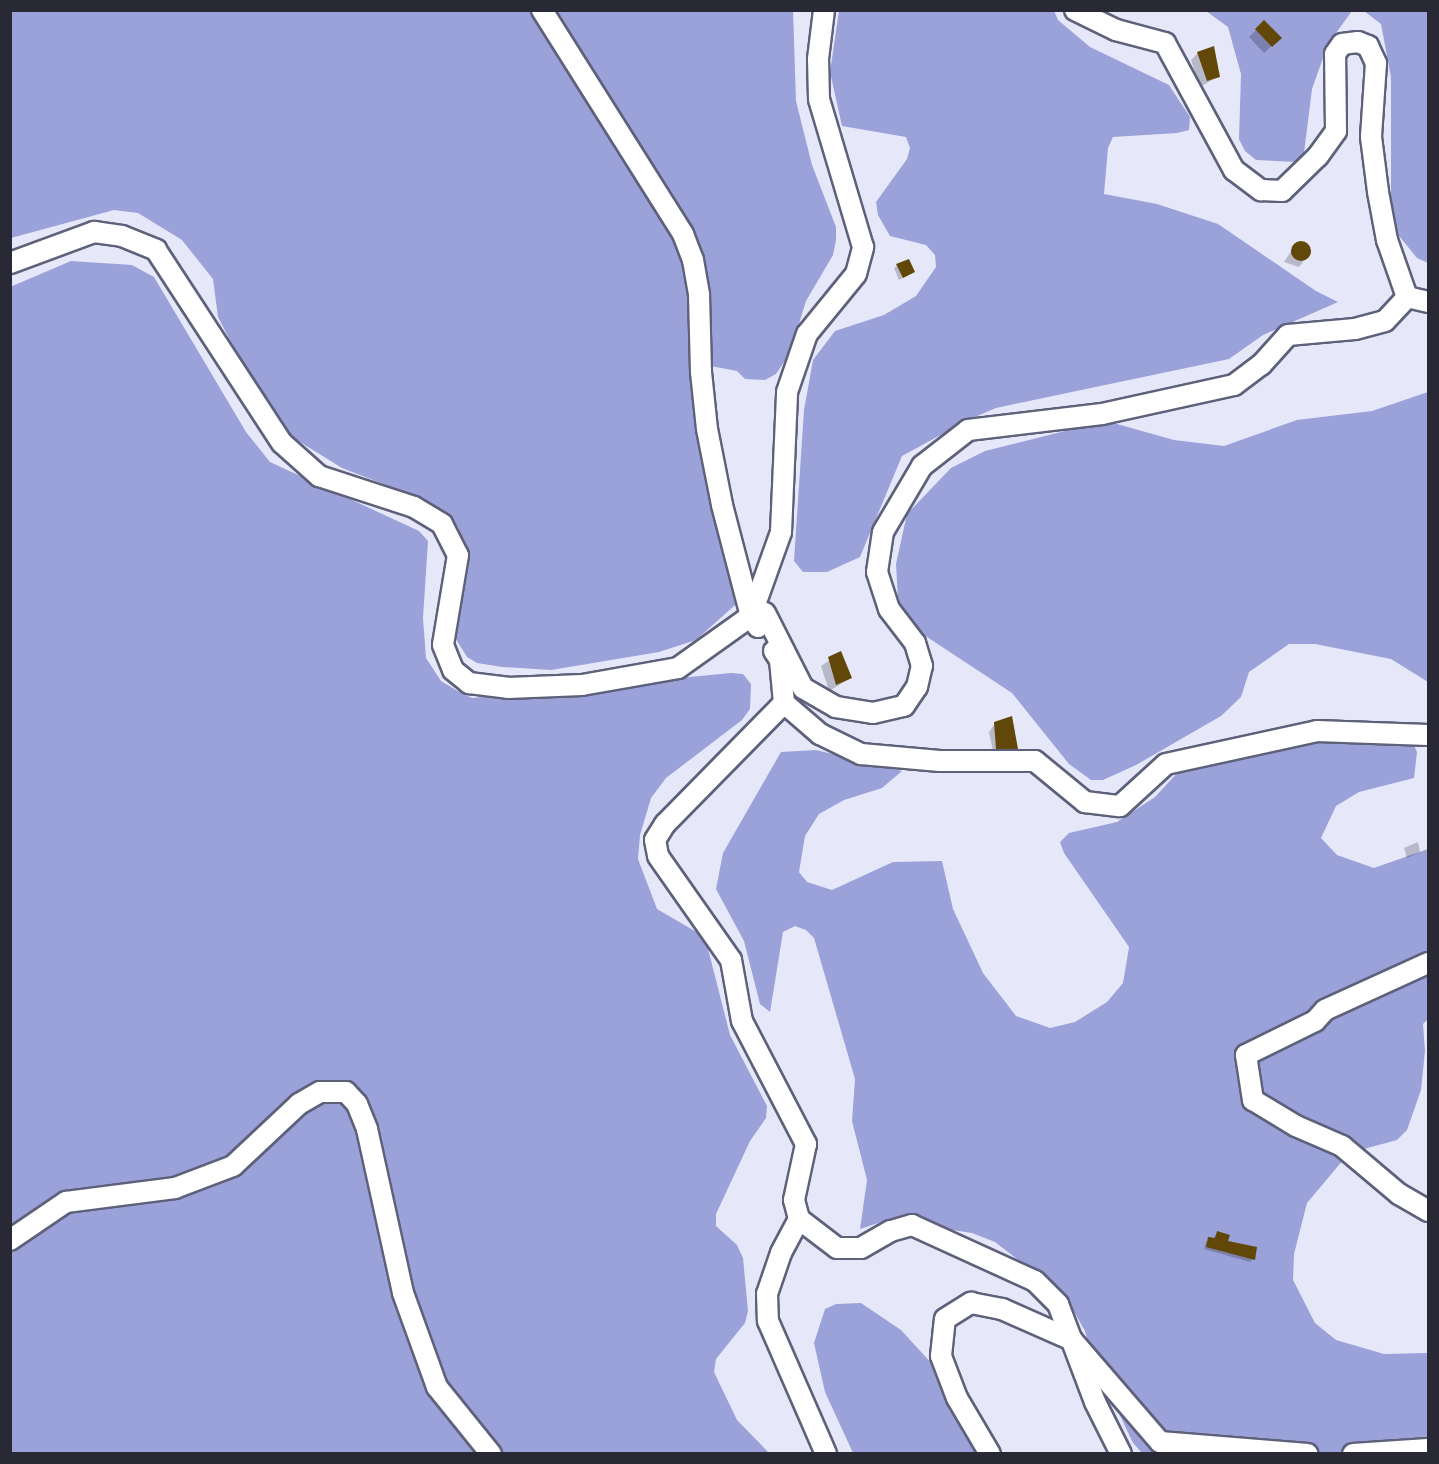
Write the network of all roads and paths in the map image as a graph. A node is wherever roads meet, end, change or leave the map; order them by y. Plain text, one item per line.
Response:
1 (542, 10) edge
2 (824, 10) edge
3 (1075, 10) edge
4 (10, 263) edge
5 (1407, 297) junction
6 (1428, 302) edge
7 (751, 616) junction
8 (784, 703) junction
9 (1428, 735) edge
10 (1428, 963) edge
11 (1428, 1211) edge
12 (799, 1219) junction
13 (10, 1240) edge
14 (1072, 1340) junction
15 (1428, 1449) edge
16 (491, 1454) edge
17 (826, 1454) edge
18 (990, 1454) edge
19 (1121, 1454) edge
20 (1308, 1454) edge
21 (1353, 1454) edge

1 - 7 street
2 - 7 street
3 - 5 street
4 - 7 street
5 - 6 street
5 - 7 street
7 - 8 street
8 - 9 street
8 - 12 street
10 - 11 street
12 - 14 street
12 - 17 street
13 - 16 street
14 - 18 street
14 - 19 street
14 - 20 street
15 - 21 street

